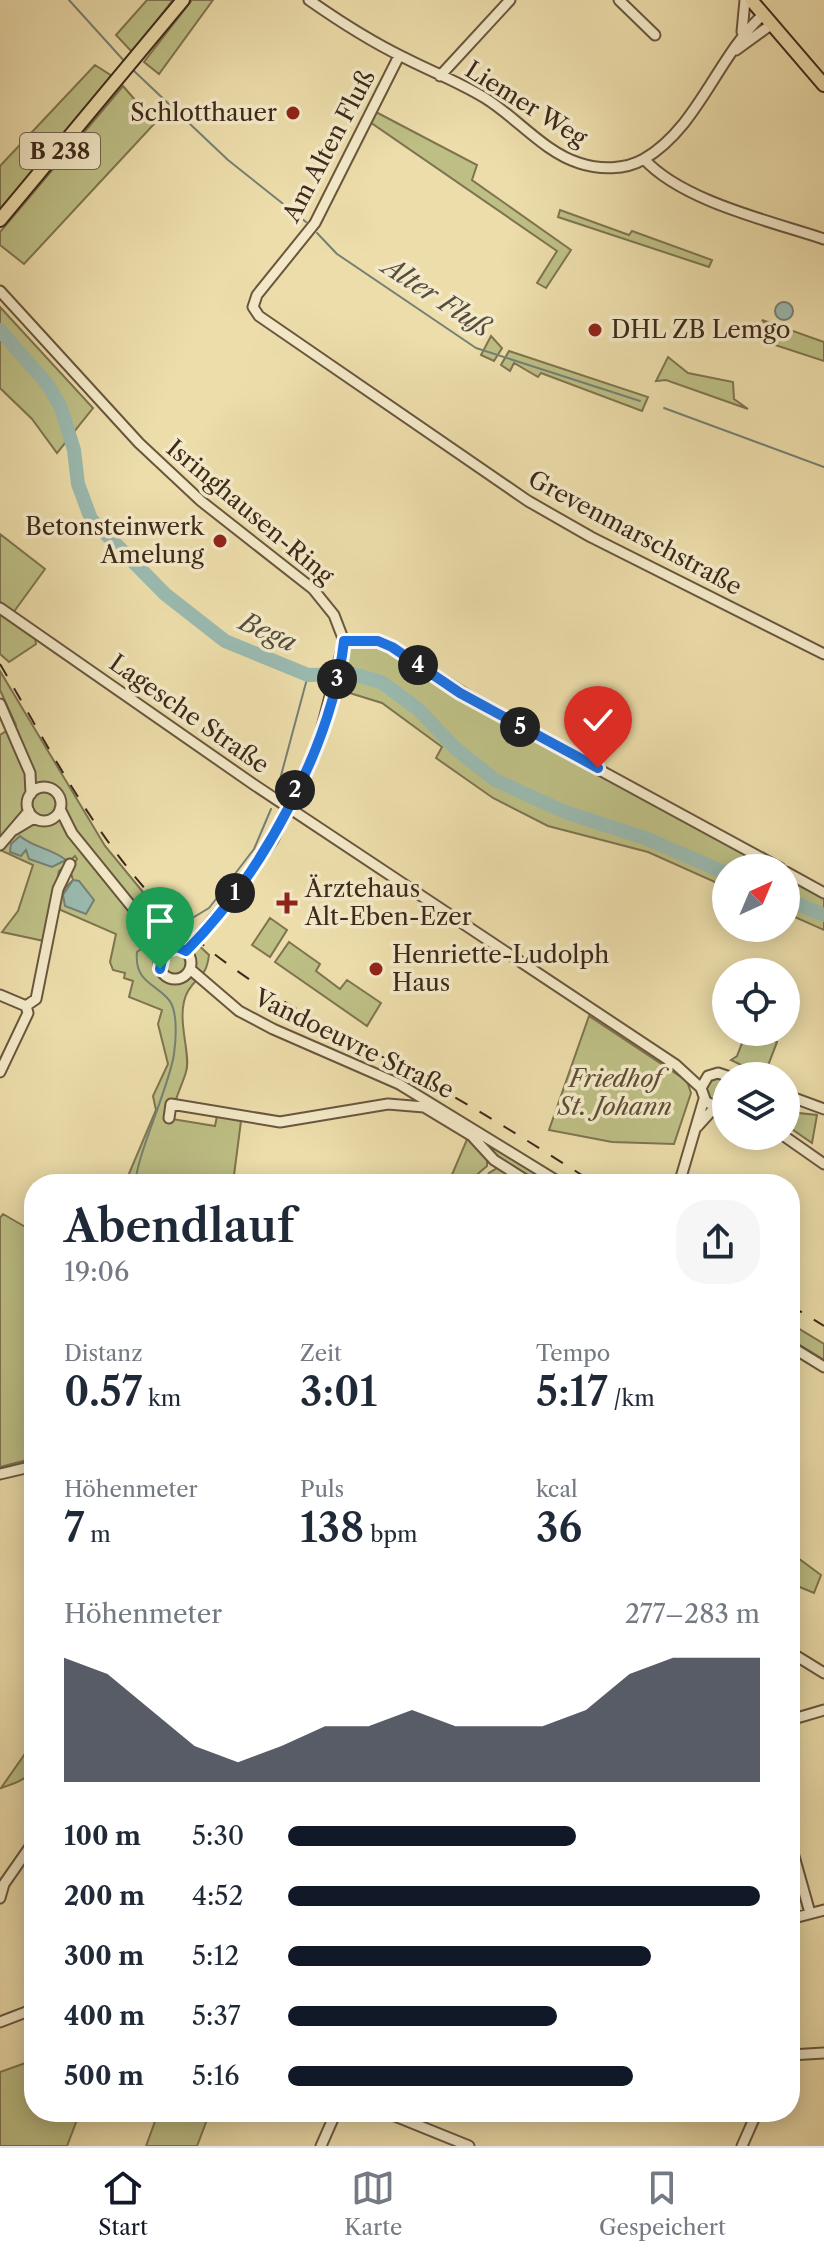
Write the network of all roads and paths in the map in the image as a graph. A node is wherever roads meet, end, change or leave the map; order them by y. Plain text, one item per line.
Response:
1 (183, 0) edge
2 (309, 0) edge
3 (510, 0) edge
4 (619, 0) edge
5 (745, 0) edge
6 (751, 0) edge
7 (768, 19) junction
8 (655, 35) dead end
9 (736, 50) junction
10 (399, 56) junction
11 (440, 76) junction
12 (824, 85) edge
13 (644, 159) junction
14 (0, 220) edge
15 (824, 239) edge
16 (0, 291) edge
17 (314, 356) joint
18 (0, 608) edge
19 (344, 641) junction
20 (824, 654) edge
21 (0, 704) edge
22 (30, 773) junction
23 (46, 788) junction
24 (31, 794) junction
25 (288, 806) junction
26 (60, 809) junction
27 (32, 815) junction
28 (50, 820) junction
29 (72, 833) junction
30 (0, 845) edge
31 (754, 854) edge
32 (70, 864) dead end
33 (800, 880) edge
34 (824, 893) edge
35 (149, 928) junction
36 (173, 947) junction
37 (186, 951) junction
38 (161, 954) junction
39 (190, 969) junction
40 (180, 979) junction
41 (210, 989) junction
42 (0, 995) edge
43 (26, 1006) junction
44 (676, 1065) junction
45 (0, 1072) edge
46 (712, 1075) edge
47 (708, 1076) junction
48 (701, 1088) junction
49 (704, 1099) junction
50 (800, 1100) edge
51 (712, 1102) edge
52 (824, 1109) edge
53 (712, 1114) edge
54 (169, 1118) dead end
55 (695, 1129) junction
56 (800, 1147) edge
57 (824, 1164) edge
58 (516, 1174) edge
59 (546, 1174) edge
60 (682, 1174) edge
61 (800, 1352) edge
62 (824, 1367) edge
63 (24, 1468) edge
64 (0, 1474) edge
65 (800, 1658) edge
66 (824, 1673) edge
67 (824, 1710) edge
68 (800, 1717) edge
69 (24, 1855) edge
70 (800, 1878) edge
71 (0, 1898) edge
72 (824, 1910) edge
73 (810, 1913) junction
74 (800, 1916) edge
75 (24, 2013) edge
76 (0, 2022) edge
77 (824, 2053) edge
78 (800, 2054) edge
79 (332, 2122) edge
80 (410, 2122) edge
81 (753, 2122) edge
82 (321, 2146) edge
83 (469, 2146) edge
84 (742, 2146) edge

1 - 14 main road, B 238
2 - 10 street, Liemer Weg
3 - 11 street
4 - 8 street
5 - 9 street
6 - 7 main road
7 - 9 street
7 - 12 main road
9 - 13 street
10 - 11 street, Liemer Weg
10 - 17 street, Am Alten Fluß
11 - 13 street, Liemer Weg
13 - 15 street
16 - 19 street, Isringhausen-Ring
17 - 20 street, Grevenmarschstraße
18 - 25 street, Lagesche Straße
19 - 25 street
19 - 31 street
21 - 22 street
22 - 23 street
22 - 24 street
23 - 24 street
23 - 26 street
24 - 27 street
25 - 37 street
25 - 44 street, Lagesche Straße
26 - 28 street
26 - 29 street
27 - 28 street
27 - 30 street
28 - 29 street
29 - 35 street
32 - 43 street
33 - 34 street
35 - 36 street
35 - 38 street
36 - 37 street
36 - 38 street
37 - 39 street
38 - 40 street
39 - 40 street
39 - 41 street, Vandoeuvre Straße
40 - 41 street, Vandoeuvre Straße
41 - 59 street, Vandoeuvre Straße
42 - 43 street
43 - 45 street
44 - 47 street, Lagesche Straße
44 - 48 street, Lagesche Straße
46 - 47 street, Lagesche Straße
47 - 48 street
48 - 49 street
49 - 51 street
49 - 55 street
50 - 52 street
53 - 55 street
54 - 58 street
55 - 60 street
56 - 57 street
61 - 62 street
63 - 64 street
65 - 66 street
67 - 68 street
69 - 71 street
70 - 73 street
72 - 73 street
73 - 74 street
75 - 76 street
77 - 78 street
79 - 82 street
80 - 83 street
81 - 84 street

